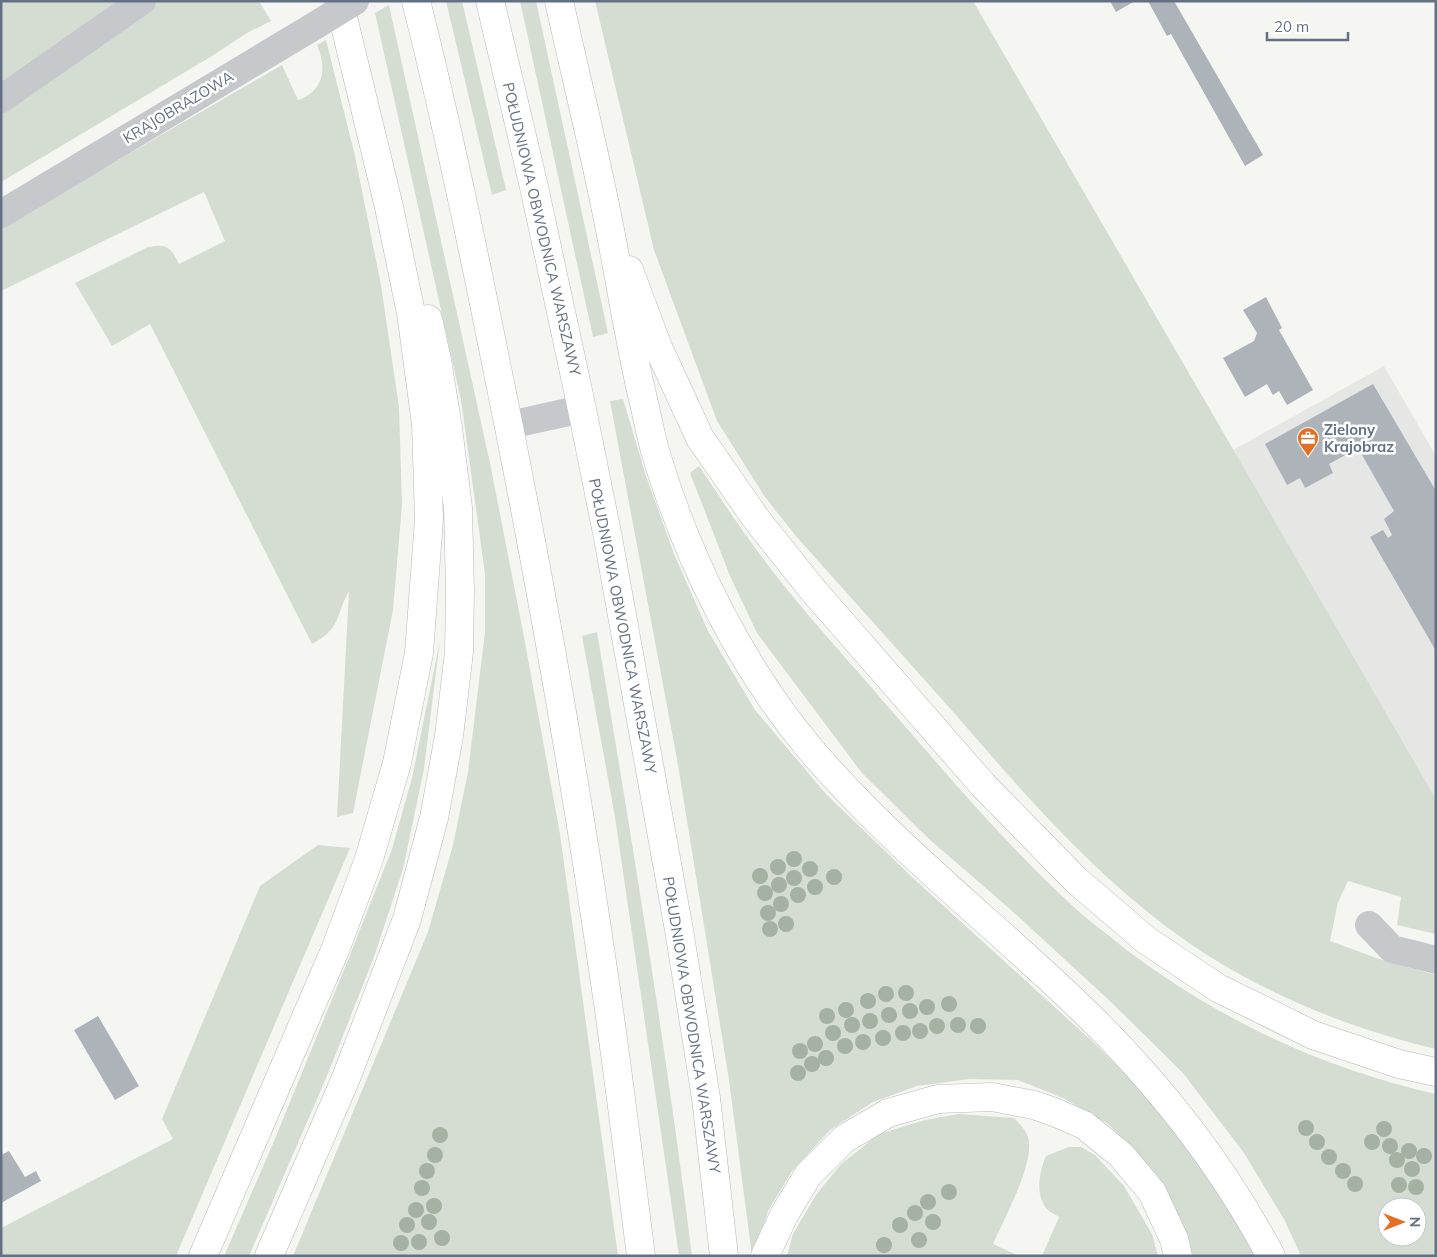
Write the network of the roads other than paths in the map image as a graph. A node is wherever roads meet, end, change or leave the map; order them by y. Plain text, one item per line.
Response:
1 (142, 1) edge
2 (339, 1) edge
3 (355, 1) edge
4 (416, 1) edge
5 (490, 1) edge
6 (559, 1) edge
7 (360, 87) junction
8 (1, 99) edge
9 (606, 206) junction
10 (1, 214) edge
11 (582, 409) junction
12 (509, 425) junction
13 (1369, 926) dead end
14 (1436, 960) edge
15 (1436, 1072) edge
16 (203, 1256) edge
17 (269, 1256) edge
18 (641, 1256) edge
19 (724, 1256) edge
20 (766, 1256) edge
21 (1178, 1256) edge
22 (1271, 1256) edge

1 - 8 street
2 - 7 highway
3 - 10 street, KRAJOBRAZOWA, bridge
4 - 12 highway
5 - 11 highway, POŁUDNIOWA OBWODNICA WARSZAWY
6 - 9 highway
7 - 16 highway
7 - 17 highway
9 - 15 highway
9 - 22 highway
11 - 12 street
11 - 19 highway, POŁUDNIOWA OBWODNICA WARSZAWY
12 - 18 highway
13 - 14 street
20 - 21 highway

